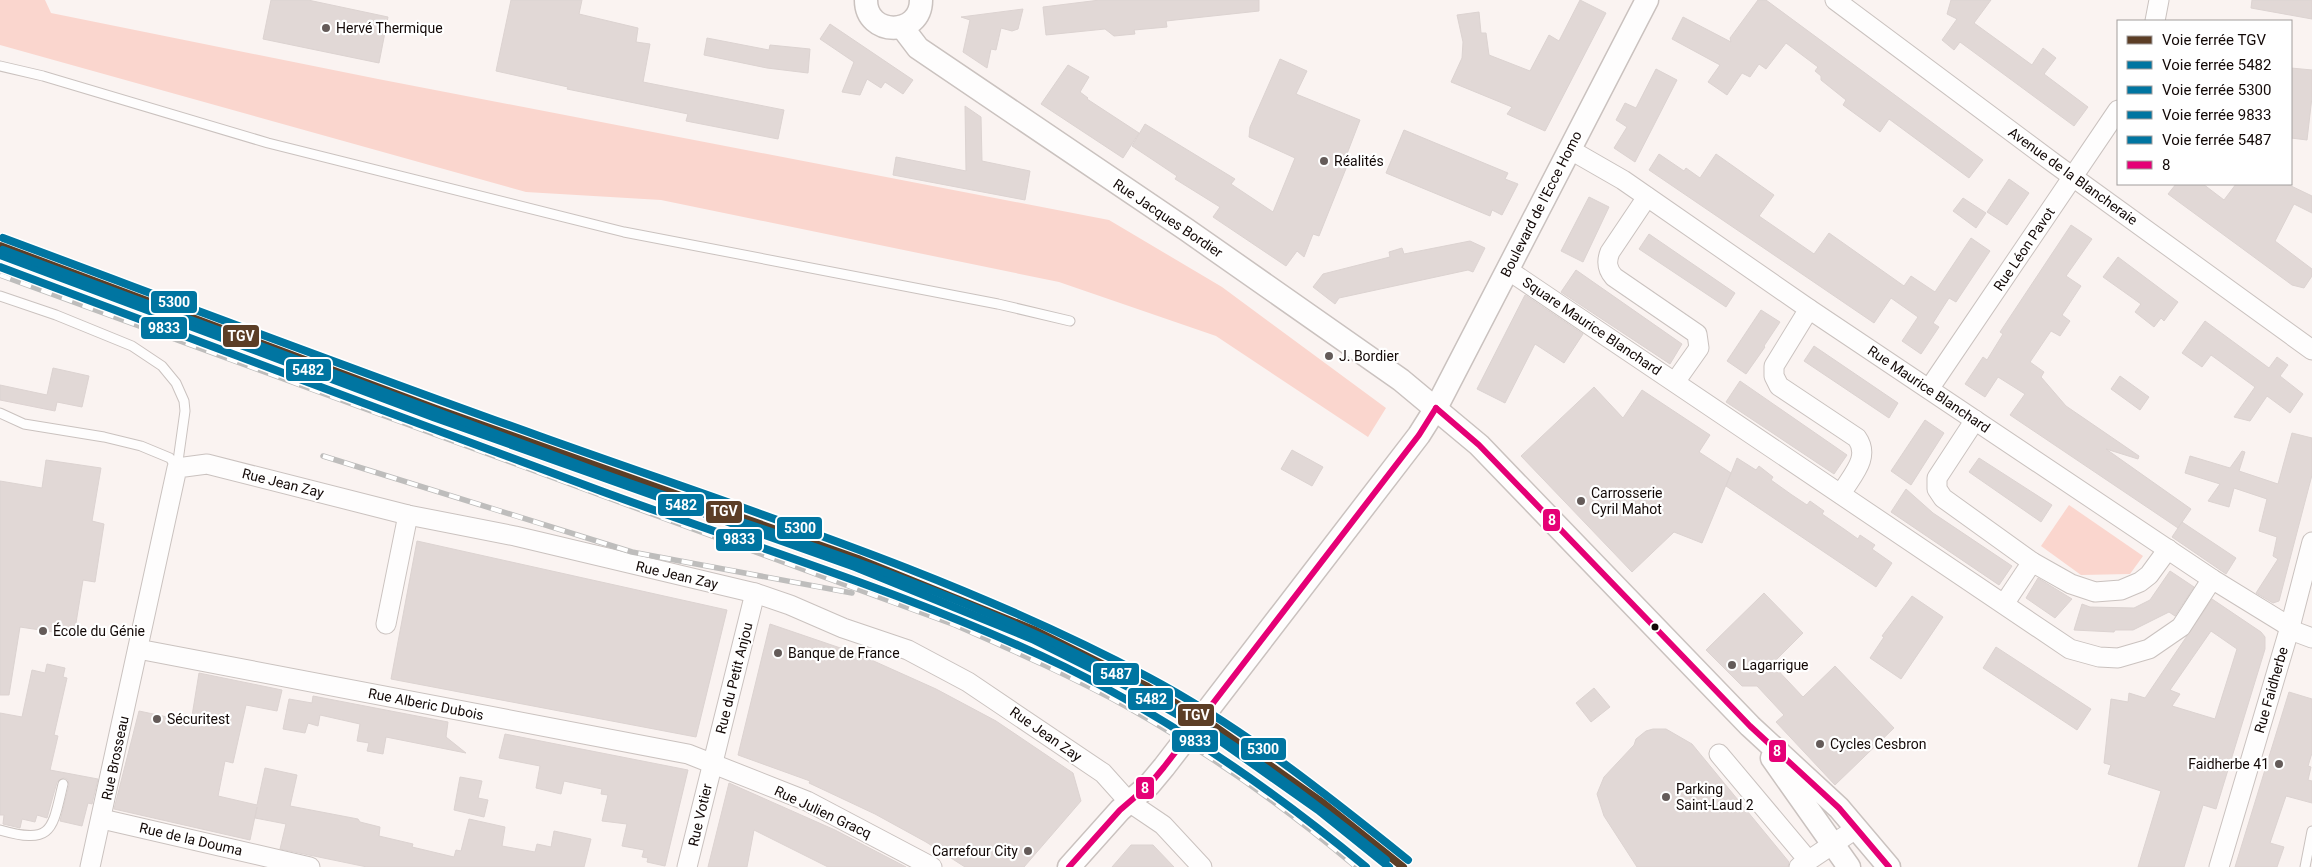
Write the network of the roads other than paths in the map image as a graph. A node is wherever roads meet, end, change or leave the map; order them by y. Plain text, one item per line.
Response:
1 (866, 0) edge
2 (920, 0) edge
3 (1647, 0) edge
4 (1835, 0) edge
5 (2159, 0) edge
6 (2155, 20) edge
7 (902, 28) junction
8 (0, 66) edge
9 (2117, 111) edge
10 (1569, 149) junction
11 (2072, 176) junction
12 (1647, 197) junction
13 (1508, 270) junction
14 (0, 296) edge
15 (1809, 309) junction
16 (1070, 321) dead end
17 (2312, 350) edge
18 (1675, 382) junction
19 (1929, 389) junction
20 (1436, 408) junction
21 (0, 413) edge
22 (1975, 420) junction
23 (177, 468) junction
24 (1841, 494) junction
25 (408, 515) junction
26 (2312, 542) edge
27 (2168, 548) junction
28 (2032, 562) junction
29 (2212, 580) junction
30 (755, 593) junction
31 (2004, 604) junction
32 (386, 624) dead end
33 (2290, 627) junction
34 (2312, 638) edge
35 (138, 649) junction
36 (1750, 726) junction
37 (1719, 754) dead end
38 (712, 763) junction
39 (63, 784) dead end
40 (1129, 802) junction
41 (102, 819) junction
42 (1857, 828) junction
43 (0, 830) edge
44 (2312, 831) edge
45 (1834, 844) junction
46 (1803, 863) edge
47 (90, 867) edge
48 (310, 867) edge
49 (688, 867) edge
50 (932, 867) edge
51 (1068, 867) edge
52 (1202, 867) edge
53 (1849, 867) edge
54 (1889, 867) edge
55 (2218, 867) edge
56 (2305, 867) edge

1 - 7 street
2 - 7 street
3 - 10 street, Boulevard de l'Ecce Homo
4 - 11 street, Avenue de la Blancheraie
5 - 6 street
7 - 20 street, Rue Jacques Bordier
8 - 16 lane
9 - 11 street, Rue Léon Pavot
10 - 12 street, Rue Maurice Blanchard
10 - 13 street, Boulevard de l'Ecce Homo
11 - 17 street, Avenue de la Blancheraie
11 - 19 street, Rue Léon Pavot
12 - 15 street, Rue Maurice Blanchard
12 - 18 street, Square Maurice Blanchard
13 - 18 street, Square Maurice Blanchard
13 - 20 street, Boulevard de l'Ecce Homo
14 - 23 lane
15 - 19 street, Rue Maurice Blanchard
15 - 24 street
18 - 24 street, Square Maurice Blanchard
19 - 22 street, Rue Maurice Blanchard
20 - 36 street, Rue Jacques Bordier
20 - 40 street, Boulevard de l'Ecce Homo
21 - 23 lane
22 - 27 street, Rue Maurice Blanchard
22 - 28 street
23 - 25 street, Rue Jean Zay
23 - 35 street, Rue Brosseau
24 - 31 street, Square Maurice Blanchard
25 - 30 street, Rue Jean Zay
25 - 32 street
26 - 33 street, Rue Faidherbe
27 - 28 street
27 - 29 street, Rue Maurice Blanchard
28 - 31 street
29 - 31 street, Square Maurice Blanchard
29 - 33 street, Rue Maurice Blanchard
30 - 38 street, Rue du Petit Anjou
30 - 40 street, Rue Jean Zay
33 - 34 street, Rue Maurice Blanchard
33 - 55 street, Rue Faidherbe
35 - 38 street, Rue Alberic Dubois
35 - 41 street, Rue Brosseau
36 - 42 street
36 - 45 street
37 - 46 street
38 - 49 street, Rue Votier
38 - 50 street, Rue Julien Gracq
39 - 43 lane
40 - 51 street, Boulevard de l'Ecce Homo
40 - 52 street, Rue Jean Zay
41 - 47 street, Rue Brosseau
41 - 48 street, Rue de la Douma
42 - 45 street
42 - 54 street
44 - 56 lane
45 - 46 street
45 - 53 street

